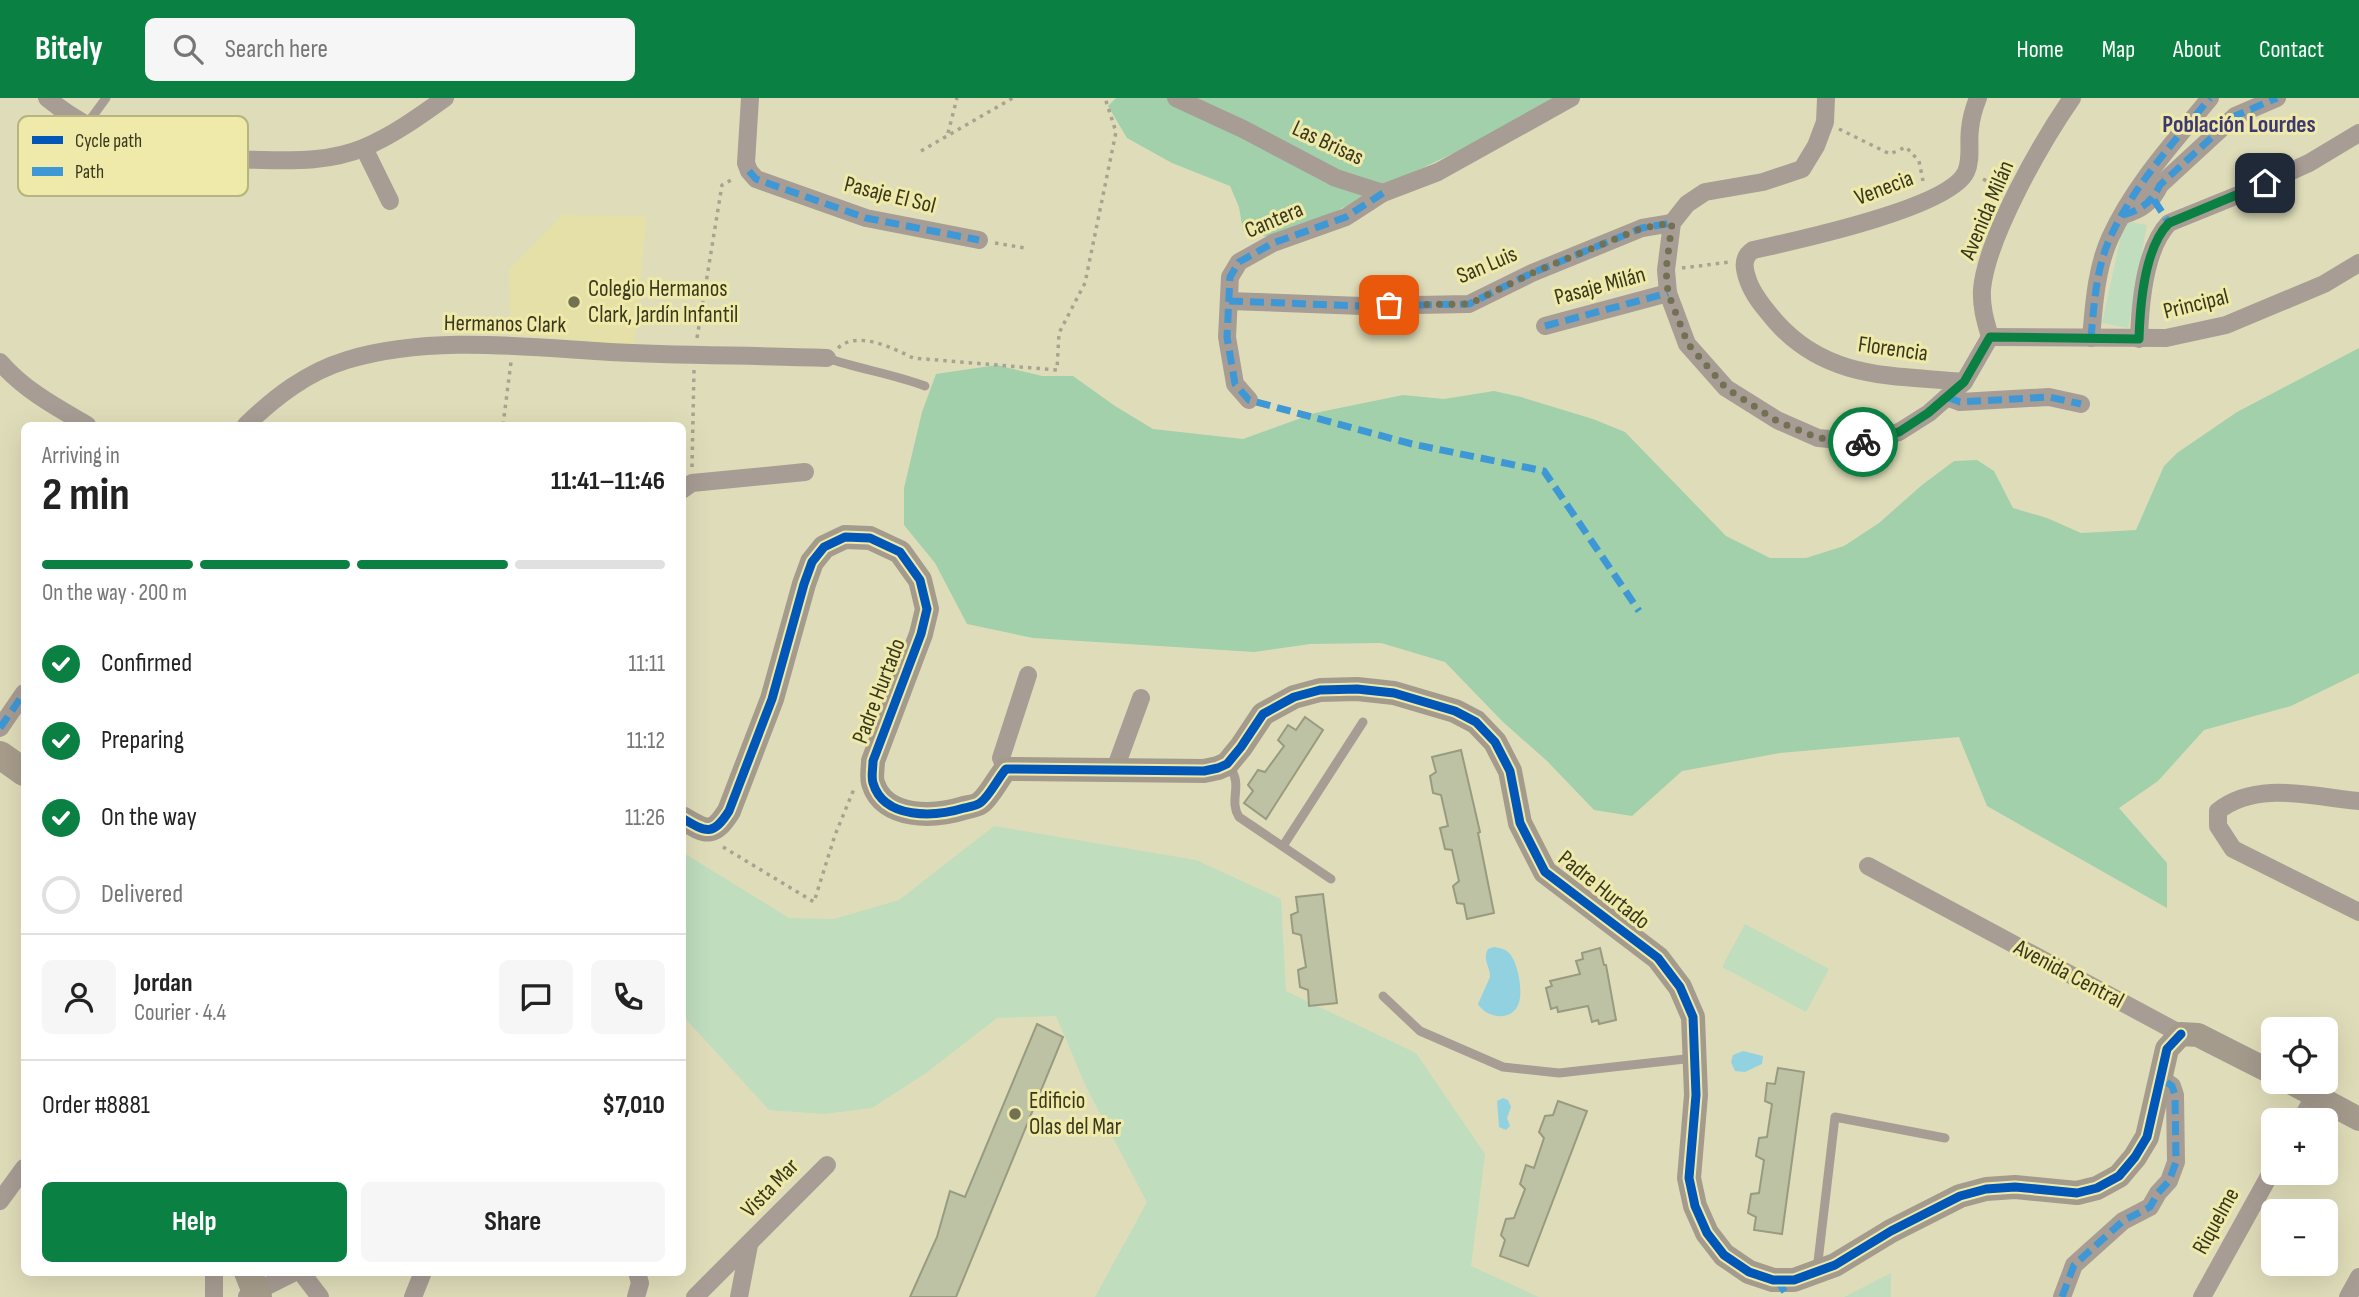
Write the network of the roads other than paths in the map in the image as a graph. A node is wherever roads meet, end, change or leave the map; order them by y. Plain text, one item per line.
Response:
1 (47, 98) edge
2 (106, 98) edge
3 (445, 98) edge
4 (750, 98) edge
5 (1176, 98) edge
6 (1571, 98) edge
7 (1826, 98) edge
8 (1978, 98) edge
9 (2072, 98) edge
10 (2210, 98) edge
11 (2277, 98) edge
12 (69, 116) edge
13 (93, 116) edge
14 (2359, 133) edge
15 (364, 148) junction
16 (248, 159) edge
17 (1383, 193) junction
18 (390, 201) dead end
19 (2123, 215) junction
20 (1672, 223) junction
21 (979, 240) road end
22 (1744, 261) joint
23 (2359, 263) edge
24 (1668, 293) junction
25 (1228, 301) junction
26 (1545, 326) dead end
27 (1990, 337) junction
28 (2091, 338) junction
29 (2139, 339) junction
30 (827, 358) joint
31 (0, 362) edge
32 (1964, 382) junction
33 (925, 386) dead end
34 (1947, 397) junction
35 (1249, 400) dead end
36 (2081, 404) dead end
37 (82, 422) edge
38 (249, 422) edge
39 (805, 472) dead end
40 (687, 486) edge
41 (1028, 675) dead end
42 (21, 697) edge
43 (1141, 698) dead end
44 (1363, 722) dead end
45 (0, 728) edge
46 (0, 755) edge
47 (1227, 764) junction
48 (1006, 768) junction
49 (1115, 769) junction
50 (21, 770) edge
51 (2359, 801) edge
52 (686, 820) edge
53 (1283, 846) junction
54 (1868, 866) dead end
55 (1331, 879) dead end
56 (2359, 912) edge
57 (1383, 996) dead end
58 (2181, 1034) junction
59 (1695, 1058) junction
60 (2261, 1067) edge
61 (2160, 1077) junction
62 (2315, 1095) joint
63 (2308, 1108) edge
64 (2359, 1119) edge
65 (1945, 1138) dead end
66 (827, 1165) dead end
67 (21, 1172) edge
68 (2264, 1185) edge
69 (0, 1201) edge
70 (749, 1245) junction
71 (1816, 1272) junction
72 (214, 1276) edge
73 (285, 1276) edge
74 (304, 1276) edge
75 (421, 1276) edge
76 (638, 1276) edge
77 (2359, 1277) edge
78 (711, 1280) junction
79 (1783, 1288) edge
80 (251, 1289) edge
81 (214, 1297) edge
82 (320, 1297) edge
83 (413, 1297) edge
84 (636, 1297) edge
85 (695, 1297) edge
86 (739, 1297) edge
87 (2062, 1297) edge
88 (2202, 1297) edge
89 (2348, 1297) edge

1 - 12 street
2 - 13 lane
3 - 15 street
4 - 21 street, Pasaje El Sol
5 - 17 street, Las Brisas
6 - 17 street
7 - 20 street
8 - 22 street, Venecia
9 - 27 street, Avenida Milán
10 - 19 street
11 - 19 street
14 - 29 street
15 - 16 street
15 - 18 street
17 - 25 street, Cantera
19 - 28 street
20 - 24 street
20 - 25 street, San Luis
22 - 32 street, Florencia
23 - 29 street, Principal
24 - 26 street, Pasaje Milán
24 - 34 street
25 - 35 street, Cantera
27 - 28 street, Principal
27 - 32 street
28 - 29 street, Principal
30 - 33 lane
30 - 38 street, Hermanos Clark
31 - 37 street
32 - 34 street
34 - 36 street
39 - 40 street
41 - 48 street
42 - 45 street
43 - 49 street
44 - 53 lane
46 - 50 main road
47 - 49 street
47 - 53 lane
47 - 59 street, Padre Hurtado
48 - 49 street
48 - 52 street, Padre Hurtado
51 - 56 street
53 - 55 lane
54 - 58 street, Avenida Central
57 - 59 lane
58 - 60 street, Avenida Central
58 - 61 street, Padre Hurtado
59 - 79 street, Padre Hurtado
61 - 71 street, Padre Hurtado
61 - 87 street
62 - 63 street
62 - 64 street
65 - 71 lane
66 - 70 street, Vista Mar
67 - 69 street
68 - 88 street, Riquelme
70 - 78 street, Vista Mar
70 - 86 street, Vista Mar
71 - 79 street, Padre Hurtado
72 - 81 street
73 - 80 street
74 - 82 street
75 - 83 street
76 - 84 street
77 - 89 street
78 - 85 street, Vista Mar
78 - 86 street, Vista Mar

